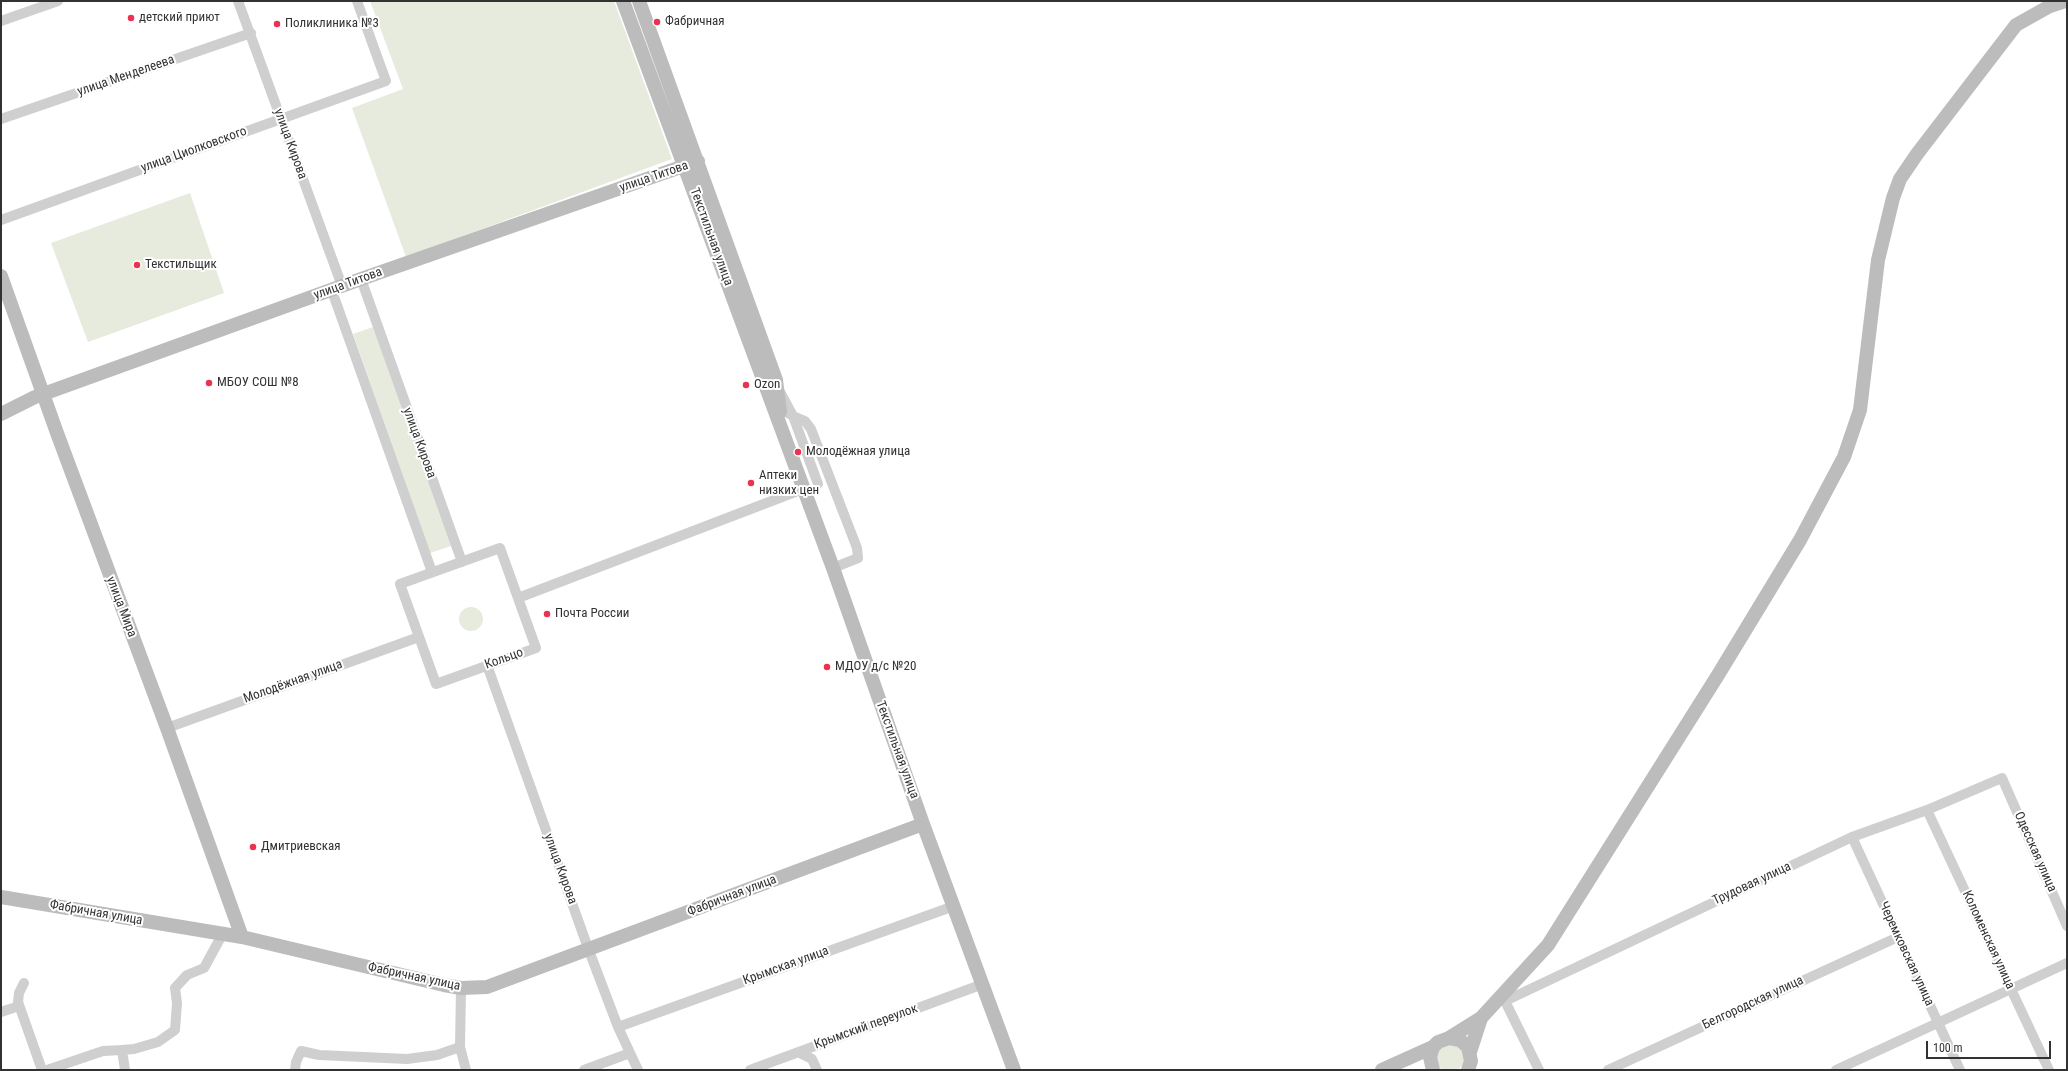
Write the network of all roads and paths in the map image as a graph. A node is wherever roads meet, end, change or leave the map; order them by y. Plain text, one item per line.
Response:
1 (58, 1) edge
2 (238, 1) edge
3 (357, 1) edge
4 (623, 1) edge
5 (639, 1) edge
6 (2065, 1) edge
7 (1, 21) edge
8 (251, 33) junction
9 (1, 119) edge
10 (281, 119) junction
11 (698, 161) junction
12 (685, 166) junction
13 (1, 220) edge
14 (1, 276) edge
15 (361, 279) junction
16 (337, 288) junction
17 (774, 393) junction
18 (43, 394) junction
19 (780, 409) junction
20 (1, 414) edge
21 (793, 416) junction
22 (782, 428) junction
23 (818, 484) dead end
24 (803, 489) junction
25 (462, 562) junction
26 (833, 568) junction
27 (432, 572) junction
28 (518, 598) junction
29 (420, 637) junction
30 (487, 665) junction
31 (167, 728) junction
32 (2002, 778) joint
33 (1927, 810) junction
34 (924, 824) junction
35 (1852, 837) junction
36 (1, 897) edge
37 (954, 906) junction
38 (2067, 926) edge
39 (222, 935) junction
40 (242, 937) junction
41 (1898, 937) junction
42 (588, 948) junction
43 (2067, 963) edge
44 (24, 983) dead end
45 (983, 984) junction
46 (461, 988) junction
47 (2010, 988) junction
48 (1502, 999) junction
49 (19, 1006) junction
50 (1, 1012) edge
51 (1481, 1018) junction
52 (1938, 1023) junction
53 (618, 1027) junction
54 (1449, 1038) junction
55 (460, 1047) junction
56 (1433, 1047) junction
57 (122, 1050) junction
58 (798, 1052) junction
59 (1470, 1052) junction
60 (630, 1053) junction
61 (1404, 1059) junction
62 (42, 1070) edge
63 (47, 1070) edge
64 (125, 1070) edge
65 (295, 1070) edge
66 (466, 1070) edge
67 (584, 1070) edge
68 (638, 1070) edge
69 (750, 1070) edge
70 (817, 1070) edge
71 (1014, 1070) edge
72 (1382, 1070) edge
73 (1430, 1070) edge
74 (1433, 1070) edge
75 (1468, 1070) edge
76 (1539, 1070) edge
77 (1608, 1070) edge
78 (1836, 1070) edge
79 (1960, 1070) edge
80 (2049, 1070) edge

1 - 7 street
2 - 8 street, улица Кирова
3 - 10 street, улица Циолковского
4 - 12 street, Текстильная улица
5 - 11 street, Текстильная улица
6 - 48 street
8 - 9 street, улица Менделеева
8 - 10 street, улица Кирова
10 - 13 street, улица Циолковского
10 - 16 street, улица Кирова
11 - 12 street, улица Титова
11 - 17 street, Текстильная улица
12 - 15 street, улица Титова
12 - 17 street, Текстильная улица
14 - 18 street, улица Мира
15 - 16 street, улица Титова
15 - 25 street, улица Кирова
16 - 18 street, улица Титова
16 - 27 street, улица Кирова
17 - 19 street, Текстильная улица
17 - 21 street
17 - 22 street, Текстильная улица
18 - 20 street, улица Титова
18 - 31 street, улица Мира
19 - 21 street
19 - 22 street, Текстильная улица
21 - 23 street
21 - 26 street
22 - 24 street, Текстильная улица
24 - 26 street, Текстильная улица
24 - 28 street
25 - 27 street, Кольцо
25 - 28 street, Кольцо
26 - 34 street, Текстильная улица
27 - 29 street, Кольцо
28 - 30 street, Кольцо
29 - 30 street, Кольцо
29 - 31 street, Молодёжная улица
30 - 42 street, улица Кирова
31 - 40 street, улица Мира
32 - 33 street, Трудовая улица
32 - 38 street, Одесская улица
33 - 35 street, Трудовая улица
33 - 47 street, Коломенская улица
34 - 37 street, Текстильная улица
34 - 42 street, Фабричная улица
35 - 41 street, Черемковская улица
35 - 48 street, Трудовая улица
36 - 39 street, Фабричная улица
37 - 45 street, Текстильная улица
37 - 53 street, Крымская улица
39 - 40 street, Фабричная улица
39 - 57 street
40 - 46 street, Фабричная улица
41 - 52 street, Черемковская улица
41 - 77 street, Белгородская улица
42 - 46 street, Фабричная улица
42 - 53 street, улица Кирова
43 - 47 street
44 - 49 street
45 - 58 street, Крымский переулок
45 - 71 street, Текстильная улица
46 - 55 street
47 - 52 street
47 - 80 street, Коломенская улица
48 - 51 street
48 - 76 street
49 - 50 street
49 - 62 street
51 - 54 street
51 - 59 street
52 - 78 street
52 - 79 street, Черемковская улица
53 - 60 street, улица Кирова
54 - 56 street
54 - 59 street
55 - 65 street
55 - 66 street
56 - 61 street
56 - 74 street
57 - 63 street
57 - 64 street
58 - 69 street, Крымский переулок
58 - 70 street
59 - 75 street
60 - 67 street
60 - 68 street, улица Кирова
61 - 72 street
61 - 73 street

